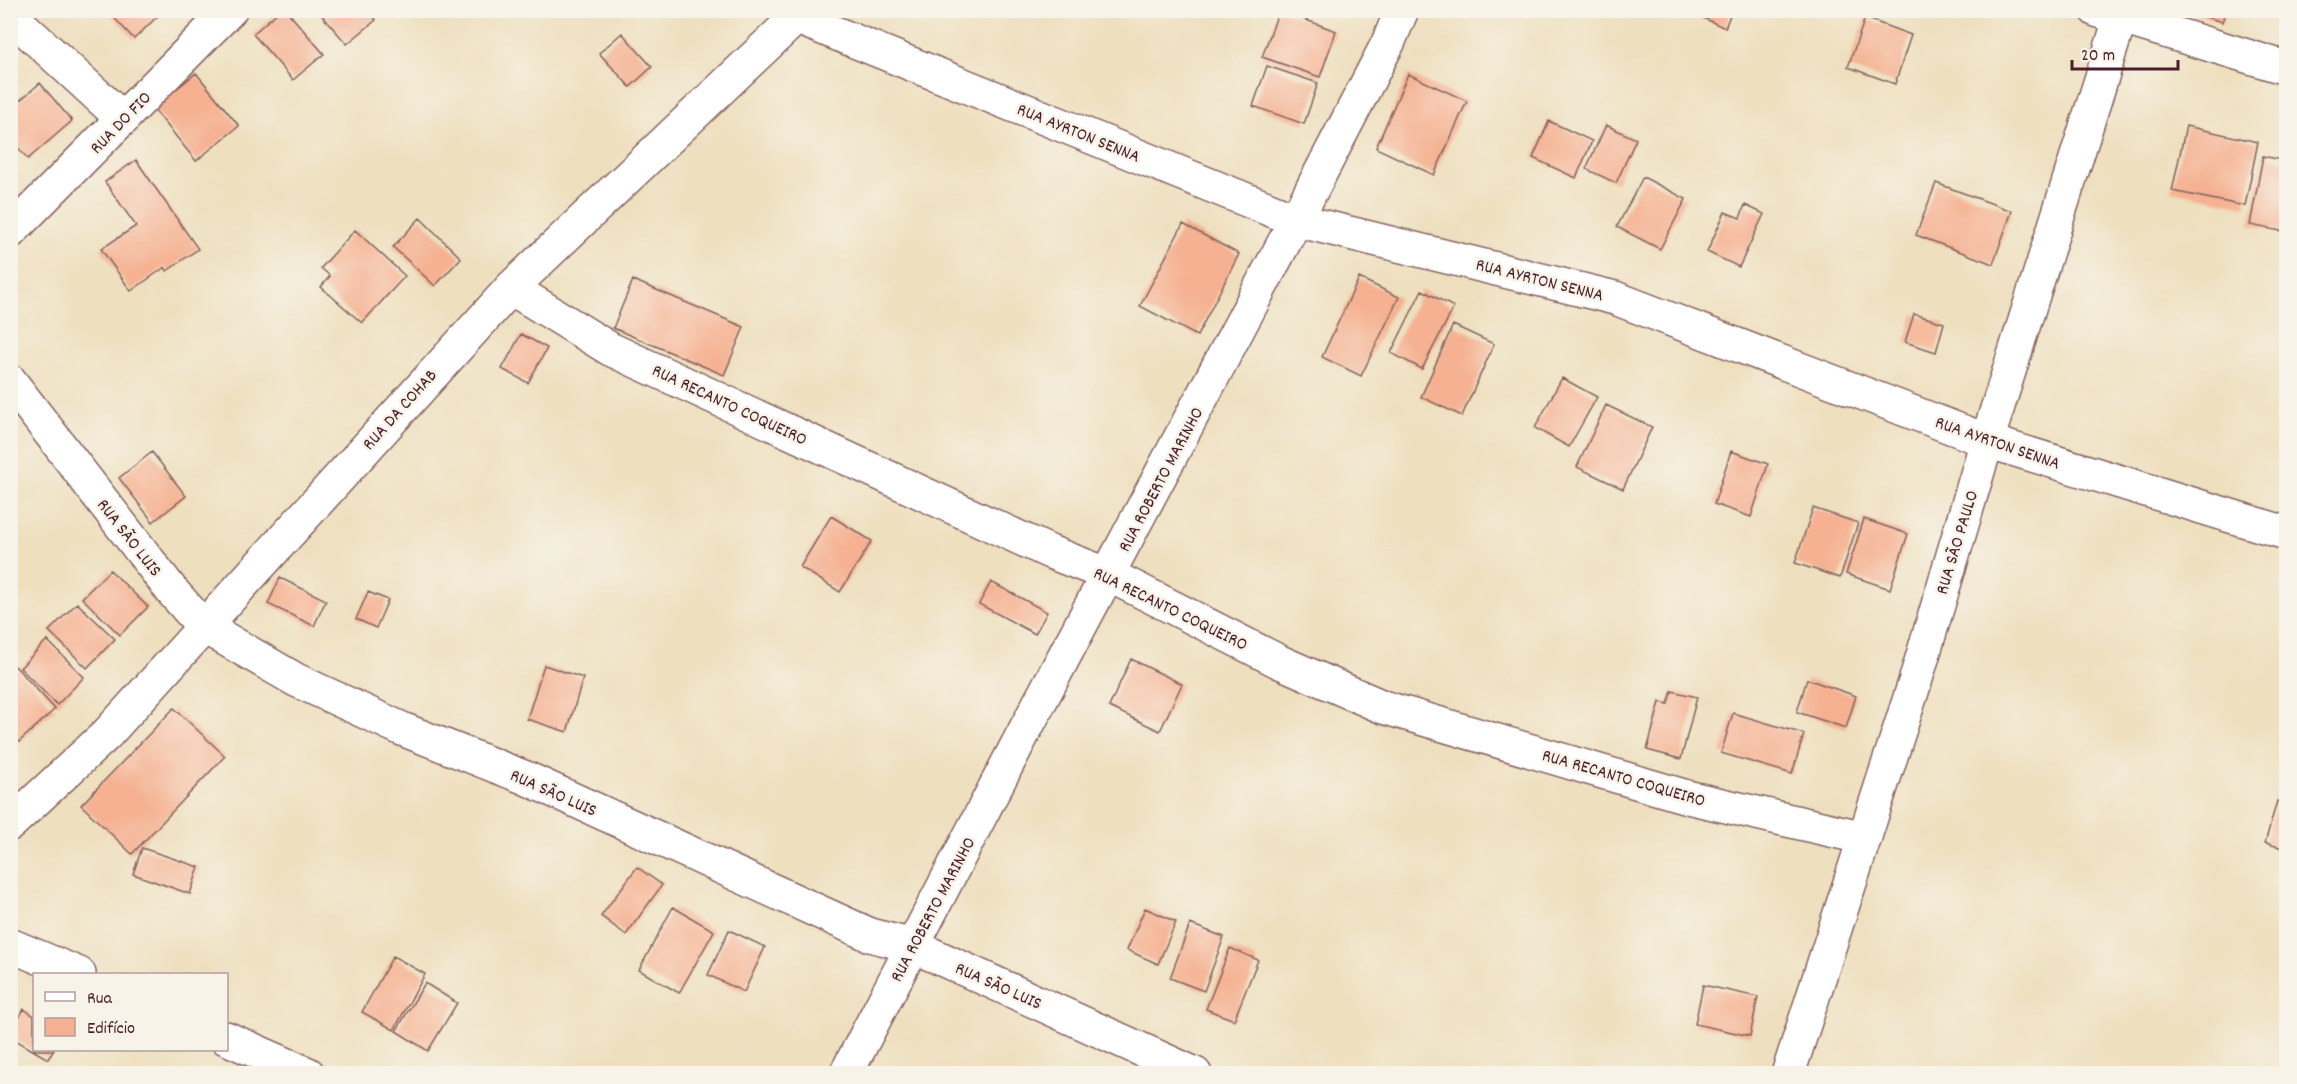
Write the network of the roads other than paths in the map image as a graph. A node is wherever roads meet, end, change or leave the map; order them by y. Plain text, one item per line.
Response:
1 (230, 10) edge
2 (1402, 10) edge
3 (2113, 13) edge
4 (801, 14) edge
5 (10, 15) edge
6 (2286, 68) edge
7 (123, 119) junction
8 (1296, 220) junction
9 (10, 232) edge
10 (511, 288) junction
11 (10, 381) edge
12 (1987, 441) junction
13 (2286, 533) edge
14 (1109, 575) junction
15 (202, 626) junction
16 (10, 824) edge
17 (1865, 838) junction
18 (10, 945) edge
19 (913, 946) junction
20 (74, 973) edge
21 (228, 1039) edge
22 (308, 1074) edge
23 (846, 1074) edge
24 (1195, 1074) edge
25 (1788, 1074) edge

1 - 7 street, RUA DO FIO
2 - 8 street, RUA ROBERTO MARINHO
3 - 6 street
3 - 12 street, RUA SÃO PAULO
4 - 8 street, RUA AYRTON SENNA
4 - 10 street, RUA DA COHAB
5 - 7 street
7 - 9 street, RUA DO FIO
8 - 12 street, RUA AYRTON SENNA
8 - 14 street, RUA ROBERTO MARINHO
10 - 14 street, RUA RECANTO COQUEIRO
10 - 15 street, RUA DA COHAB
11 - 15 street, RUA SÃO LUIS
12 - 13 street, RUA AYRTON SENNA
12 - 17 street, RUA SÃO PAULO
14 - 17 street, RUA RECANTO COQUEIRO
14 - 19 street, RUA ROBERTO MARINHO
15 - 16 street, RUA DA COHAB
15 - 19 street, RUA SÃO LUIS
17 - 25 street, RUA SÃO PAULO
18 - 20 street
19 - 23 street, RUA ROBERTO MARINHO
19 - 24 street, RUA SÃO LUIS
21 - 22 street

